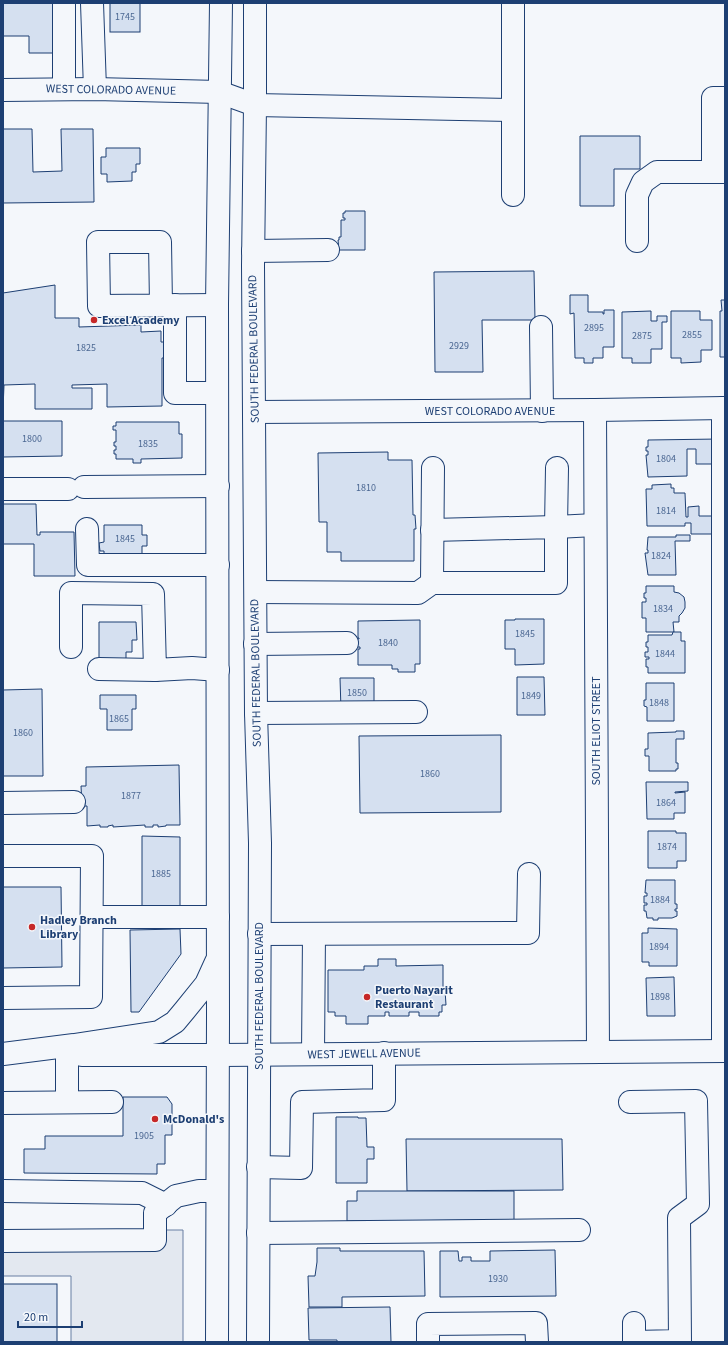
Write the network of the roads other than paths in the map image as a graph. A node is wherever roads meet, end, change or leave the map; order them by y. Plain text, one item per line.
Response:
1 (64, 3) edge
2 (92, 3) edge
3 (221, 3) edge
4 (255, 3) edge
5 (514, 3) edge
6 (64, 89) junction
7 (95, 89) junction
8 (3, 90) edge
9 (219, 92) junction
10 (725, 98) edge
11 (255, 104) junction
12 (513, 110) junction
13 (719, 172) edge
14 (513, 196) dead end
15 (637, 241) dead end
16 (328, 250) dead end
17 (253, 251) junction
18 (217, 305) junction
19 (541, 327) dead end
20 (217, 393) junction
21 (724, 408) edge
22 (595, 410) junction
23 (542, 411) junction
24 (254, 412) junction
25 (432, 468) dead end
26 (557, 468) dead end
27 (218, 486) junction
28 (3, 489) edge
29 (595, 525) junction
30 (556, 528) junction
31 (87, 529) dead end
32 (432, 530) junction
33 (218, 565) junction
34 (432, 583) junction
35 (256, 592) junction
36 (346, 643) dead end
37 (255, 644) junction
38 (71, 647) dead end
39 (99, 669) dead end
40 (155, 670) junction
41 (218, 670) junction
42 (416, 712) dead end
43 (256, 713) junction
44 (74, 802) dead end
45 (3, 803) edge
46 (3, 856) edge
47 (529, 874) dead end
48 (92, 917) junction
49 (218, 917) junction
50 (259, 934) junction
51 (314, 934) junction
52 (218, 959) junction
53 (3, 998) edge
54 (724, 1051) edge
55 (598, 1052) junction
56 (384, 1053) junction
57 (259, 1054) junction
58 (314, 1054) junction
59 (3, 1055) edge
60 (218, 1055) junction
61 (67, 1056) junction
62 (67, 1102) junction
63 (112, 1102) dead end
64 (630, 1102) dead end
65 (3, 1103) edge
66 (258, 1167) junction
67 (3, 1191) edge
68 (217, 1191) junction
69 (166, 1205) junction
70 (579, 1230) dead end
71 (258, 1234) junction
72 (3, 1241) edge
73 (634, 1323) dead end
74 (217, 1342) edge
75 (258, 1342) edge
76 (428, 1342) edge
77 (537, 1342) edge

1 - 6 main road
2 - 7 main road
3 - 9 main road
4 - 11 main road, SOUTH FEDERAL BOULEVARD
5 - 12 main road
6 - 7 main road, WEST COLORADO AVENUE
6 - 8 main road, WEST COLORADO AVENUE
7 - 9 main road, WEST COLORADO AVENUE
9 - 11 main road, WEST COLORADO AVENUE
9 - 18 main road
10 - 13 main road
11 - 12 main road, WEST COLORADO AVENUE
11 - 17 main road, SOUTH FEDERAL BOULEVARD
12 - 14 main road
13 - 15 main road
16 - 17 main road
17 - 24 main road, SOUTH FEDERAL BOULEVARD
18 - 20 main road
18 - 20 main road
19 - 23 main road
20 - 27 main road
21 - 22 main road, WEST COLORADO AVENUE
21 - 54 main road
22 - 23 main road, WEST COLORADO AVENUE
22 - 29 main road, SOUTH ELIOT STREET
23 - 24 main road, WEST COLORADO AVENUE
24 - 35 main road, SOUTH FEDERAL BOULEVARD
25 - 32 main road
26 - 30 main road
27 - 28 main road
27 - 33 main road
29 - 30 main road
29 - 55 main road, SOUTH ELIOT STREET
30 - 32 main road
30 - 34 main road
31 - 33 main road
32 - 34 main road
33 - 41 main road
34 - 35 main road
35 - 37 main road, SOUTH FEDERAL BOULEVARD
36 - 37 main road
37 - 43 main road, SOUTH FEDERAL BOULEVARD
38 - 40 main road
39 - 40 main road
40 - 41 main road
41 - 49 main road
42 - 43 main road
43 - 50 main road, SOUTH FEDERAL BOULEVARD
44 - 45 main road
46 - 48 main road
47 - 51 main road
48 - 49 main road
48 - 53 main road
49 - 52 main road
50 - 51 main road
50 - 57 main road, SOUTH FEDERAL BOULEVARD
51 - 58 main road
52 - 59 main road
52 - 60 main road
54 - 55 main road, WEST JEWELL AVENUE
55 - 56 main road, WEST JEWELL AVENUE
56 - 58 main road, WEST JEWELL AVENUE
56 - 66 main road
57 - 58 main road, WEST JEWELL AVENUE
57 - 60 main road, WEST JEWELL AVENUE
57 - 66 main road, SOUTH FEDERAL BOULEVARD
59 - 61 main road, WEST JEWELL AVENUE
60 - 61 main road, WEST JEWELL AVENUE
60 - 68 main road
61 - 62 main road
62 - 63 main road
62 - 65 main road
64 - 73 main road
66 - 71 main road, SOUTH FEDERAL BOULEVARD
67 - 69 main road
68 - 69 main road
68 - 74 main road
69 - 72 main road
70 - 71 main road
71 - 75 main road, SOUTH FEDERAL BOULEVARD
76 - 77 main road

